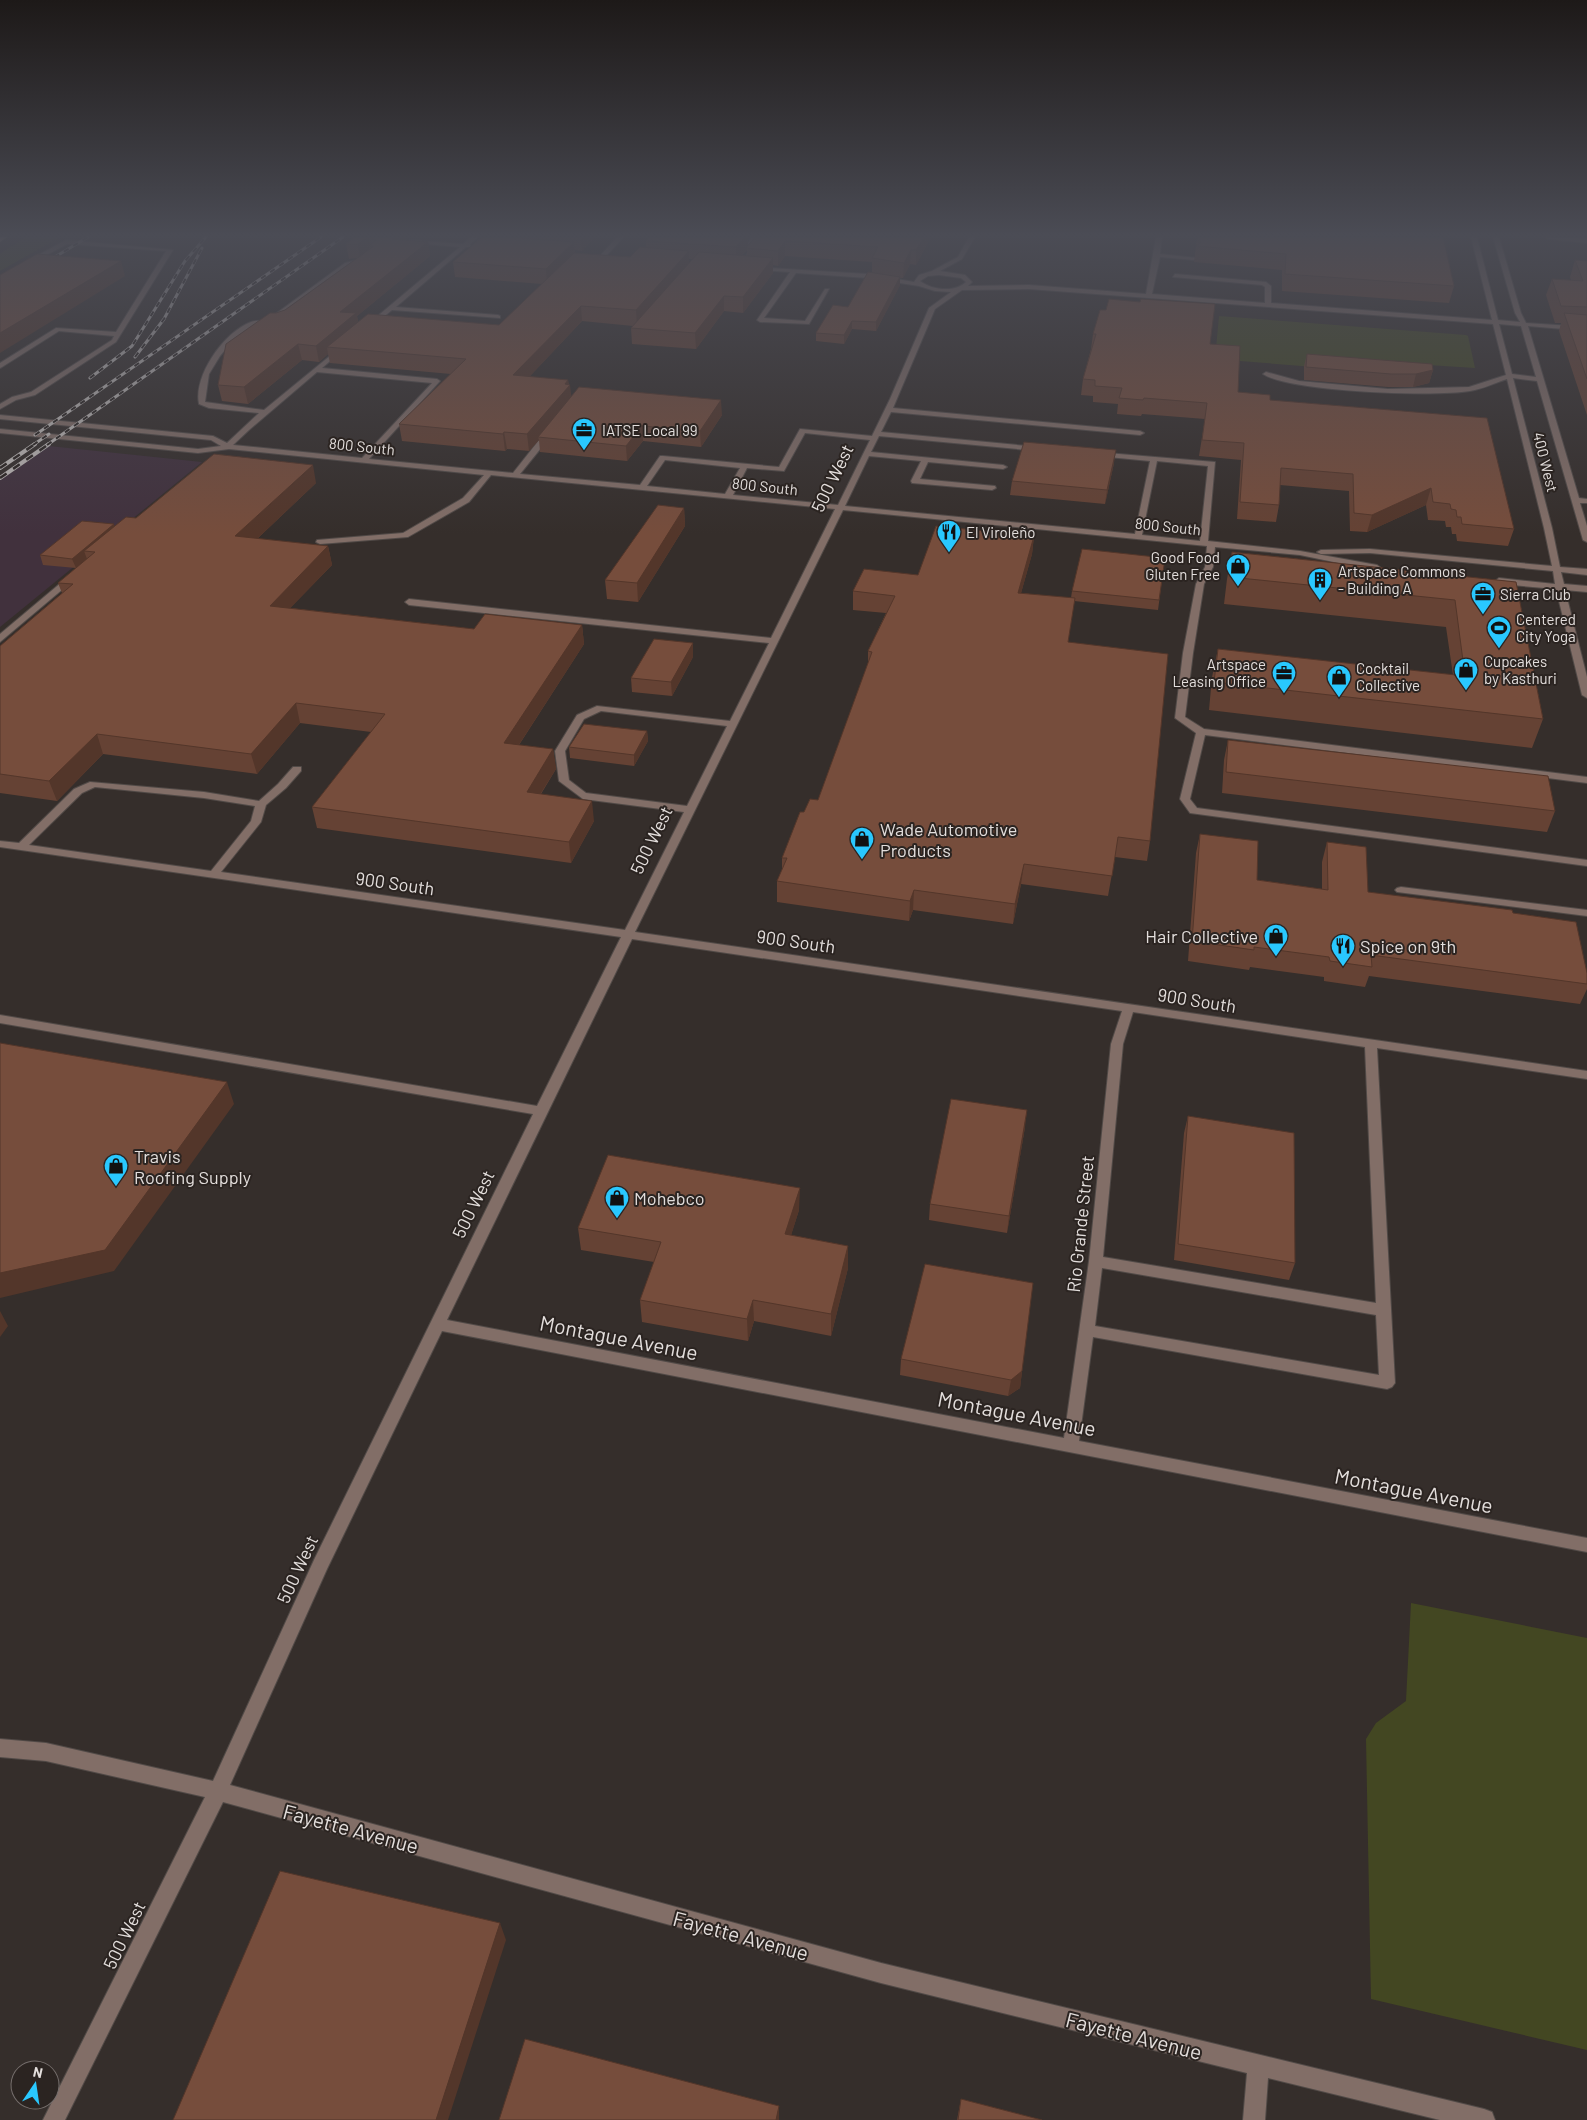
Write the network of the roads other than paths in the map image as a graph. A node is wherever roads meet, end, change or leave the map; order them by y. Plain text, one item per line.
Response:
1 (47, 336) edge
2 (117, 336) edge
3 (235, 336) edge
4 (917, 336) edge
5 (1500, 336) edge
6 (1528, 336) edge
7 (346, 345) edge
8 (0, 366) edge
9 (316, 370) junction
10 (1266, 374) dead end
11 (1510, 376) junction
12 (1540, 378) junction
13 (0, 396) edge
14 (14, 398) junction
15 (0, 407) edge
16 (888, 410) junction
17 (266, 412) junction
18 (0, 417) edge
19 (554, 427) edge
20 (0, 431) edge
21 (1140, 433) dead end
22 (875, 436) junction
23 (228, 447) junction
24 (1046, 449) edge
25 (1086, 453) edge
26 (867, 454) junction
27 (214, 459) edge
28 (1154, 459) junction
29 (364, 460) junction
30 (925, 460) junction
31 (745, 466) junction
32 (1003, 467) dead end
33 (490, 472) junction
34 (515, 475) junction
35 (642, 488) junction
36 (992, 488) dead end
37 (728, 496) junction
38 (1574, 500) junction
39 (1587, 501) edge
40 (840, 508) junction
41 (1138, 537) junction
42 (1587, 540) edge
43 (320, 542) dead end
44 (1207, 544) junction
45 (1300, 553) junction
46 (1556, 568) junction
47 (83, 569) edge
48 (1382, 569) edge
49 (1587, 572) edge
50 (1486, 579) edge
51 (1560, 587) junction
52 (1587, 589) edge
53 (409, 602) dead end
54 (0, 639) edge
55 (775, 640) junction
56 (1587, 695) edge
57 (734, 724) junction
58 (1201, 732) junction
59 (297, 769) dead end
60 (1587, 780) edge
61 (261, 804) junction
62 (689, 808) junction
63 (0, 844) edge
64 (21, 847) junction
65 (1587, 863) edge
66 (214, 874) junction
67 (1402, 890) dead end
68 (1587, 913) edge
69 (628, 934) junction
70 (1129, 1007) junction
71 (0, 1019) edge
72 (1371, 1044) junction
73 (1587, 1075) edge
74 (540, 1111) junction
75 (1096, 1261) junction
76 (1384, 1310) junction
77 (438, 1324) junction
78 (1086, 1330) junction
79 (1071, 1445) junction
80 (1587, 1544) edge
81 (0, 1748) edge
82 (218, 1791) junction
83 (1258, 2065) junction
84 (54, 2120) edge
85 (1254, 2120) edge
86 (1484, 2120) edge

1 - 8 street
2 - 14 street
3 - 17 street
4 - 16 street, 500 West
5 - 11 street, 400 West
6 - 12 street, 400 West
7 - 9 street
9 - 17 street
9 - 29 street
10 - 11 street
11 - 12 street
11 - 46 street, 400 West
12 - 38 street, 400 West
13 - 14 street
14 - 15 street
16 - 21 street
16 - 22 street, 500 West
17 - 23 street
18 - 23 street, 800 South
19 - 34 street
20 - 23 street, 800 South
22 - 24 street
22 - 26 street, 500 West
22 - 31 street
23 - 27 street
23 - 29 street, 800 South
25 - 28 street
26 - 30 street
26 - 40 street, 500 West
28 - 41 street
28 - 44 street
29 - 33 street, 800 South
30 - 32 street
30 - 36 street
31 - 35 street
31 - 37 street
33 - 34 street, 800 South
33 - 43 street
34 - 35 street, 800 South
35 - 37 street, 800 South
37 - 40 street, 800 South
38 - 39 street
38 - 42 street, 400 West
40 - 41 street, 800 South
40 - 55 street, 500 West
41 - 44 street, 800 South
44 - 45 street, 800 South
44 - 58 street
45 - 46 street, 800 South
45 - 48 street, 800 South
46 - 49 street, 800 South
46 - 51 street, 400 West
47 - 54 street
50 - 51 street
51 - 52 street
51 - 56 street, 400 West
53 - 55 street
55 - 57 street, 500 West
57 - 62 street, 500 West
57 - 62 street
58 - 60 street
58 - 65 street
59 - 61 street
61 - 64 street
61 - 66 street
62 - 69 street, 500 West
63 - 64 street, 900 South
64 - 66 street, 900 South
66 - 69 street, 900 South
67 - 68 street
69 - 70 street, 900 South
69 - 74 street, 500 West
70 - 72 street, 900 South
70 - 75 street, Rio Grande Street
71 - 74 street
72 - 73 street, 900 South
72 - 76 street
74 - 77 street, 500 West
75 - 76 street
75 - 78 street, Rio Grande Street
76 - 78 street
77 - 79 street, Montague Avenue
77 - 82 street, 500 West
78 - 79 street, Rio Grande Street
79 - 80 street, Montague Avenue
81 - 82 street, Fayette Avenue
82 - 83 street, Fayette Avenue
82 - 84 street, 500 West
83 - 85 street
83 - 86 street, Fayette Avenue

